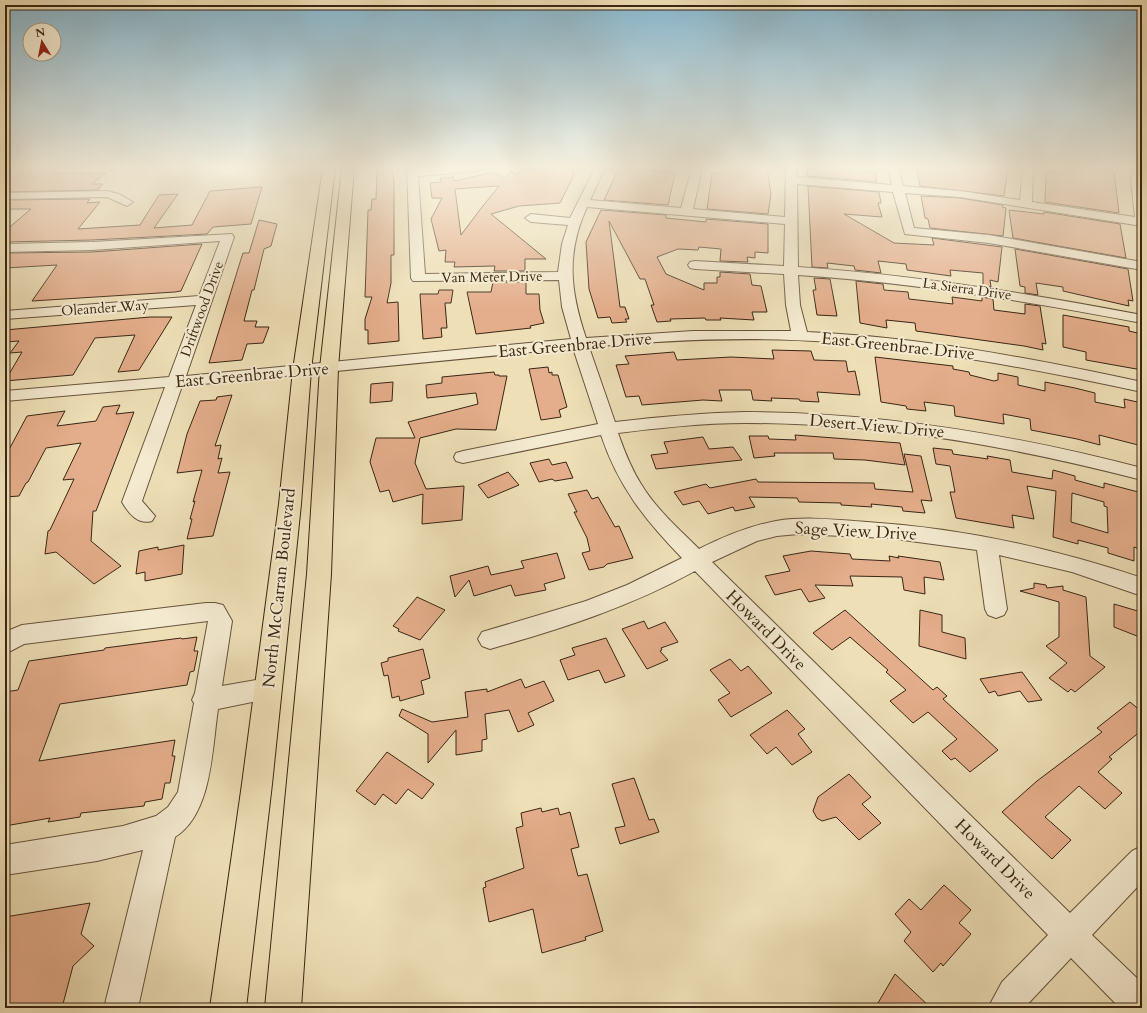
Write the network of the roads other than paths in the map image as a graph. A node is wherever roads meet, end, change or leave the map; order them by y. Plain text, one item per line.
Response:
1 (323, 215) edge
2 (344, 215) edge
3 (414, 215) edge
4 (553, 215) edge
5 (579, 215) edge
6 (729, 215) edge
7 (791, 215) edge
8 (905, 215) edge
9 (1101, 215) edge
10 (531, 218) dead end
11 (791, 220) junction
12 (1142, 222) edge
13 (5, 248) edge
14 (695, 265) dead end
15 (1142, 266) edge
16 (791, 270) junction
17 (565, 276) junction
18 (206, 300) junction
19 (5, 315) edge
20 (1142, 319) edge
21 (800, 336) junction
22 (580, 344) junction
23 (329, 368) junction
24 (302, 370) junction
25 (177, 381) junction
26 (1142, 387) edge
27 (7, 400) edge
28 (608, 428) junction
29 (463, 456) dead end
30 (1142, 474) edge
31 (146, 516) dead end
32 (987, 546) junction
33 (697, 560) junction
34 (1142, 587) edge
35 (996, 609) dead end
36 (490, 639) dead end
37 (5, 644) edge
38 (268, 689) junction
39 (206, 700) junction
40 (162, 829) junction
41 (5, 860) edge
42 (1142, 861) edge
43 (1070, 935) junction
44 (1142, 1007) edge
45 (121, 1008) edge
46 (228, 1008) edge
47 (283, 1008) edge
48 (1005, 1008) edge

1 - 24 main road, North McCarran Boulevard
2 - 23 main road, North McCarran Boulevard
3 - 17 street, Van Meter Drive
4 - 10 street
5 - 17 street, Howard Drive
6 - 11 street
7 - 11 street
8 - 15 street
9 - 12 street
11 - 16 street
13 - 18 street, Driftwood Drive
14 - 16 street, La Sierra Drive
16 - 20 street, La Sierra Drive
16 - 21 street
17 - 22 street, Howard Drive
18 - 19 street, Oleander Way
18 - 25 street, Driftwood Drive
21 - 22 street, East Greenbrae Drive
21 - 26 street, East Greenbrae Drive
22 - 23 street, East Greenbrae Drive
22 - 28 street, Howard Drive
23 - 24 street, East Greenbrae Drive
23 - 47 main road, North McCarran Boulevard
24 - 25 street, East Greenbrae Drive
24 - 38 main road, North McCarran Boulevard
25 - 27 street, East Greenbrae Drive
25 - 31 street, Driftwood Drive
28 - 29 street, Desert View Drive
28 - 30 street, Desert View Drive
28 - 33 street, Howard Drive
32 - 33 street, Sage View Drive
32 - 34 street, Sage View Drive
32 - 35 street
33 - 36 street, Sage View Drive
33 - 43 street, Howard Drive
37 - 39 street
38 - 39 street
38 - 46 main road, North McCarran Boulevard
39 - 40 street
40 - 41 street
40 - 45 street
42 - 43 street
43 - 44 street, Howard Drive
43 - 48 street

